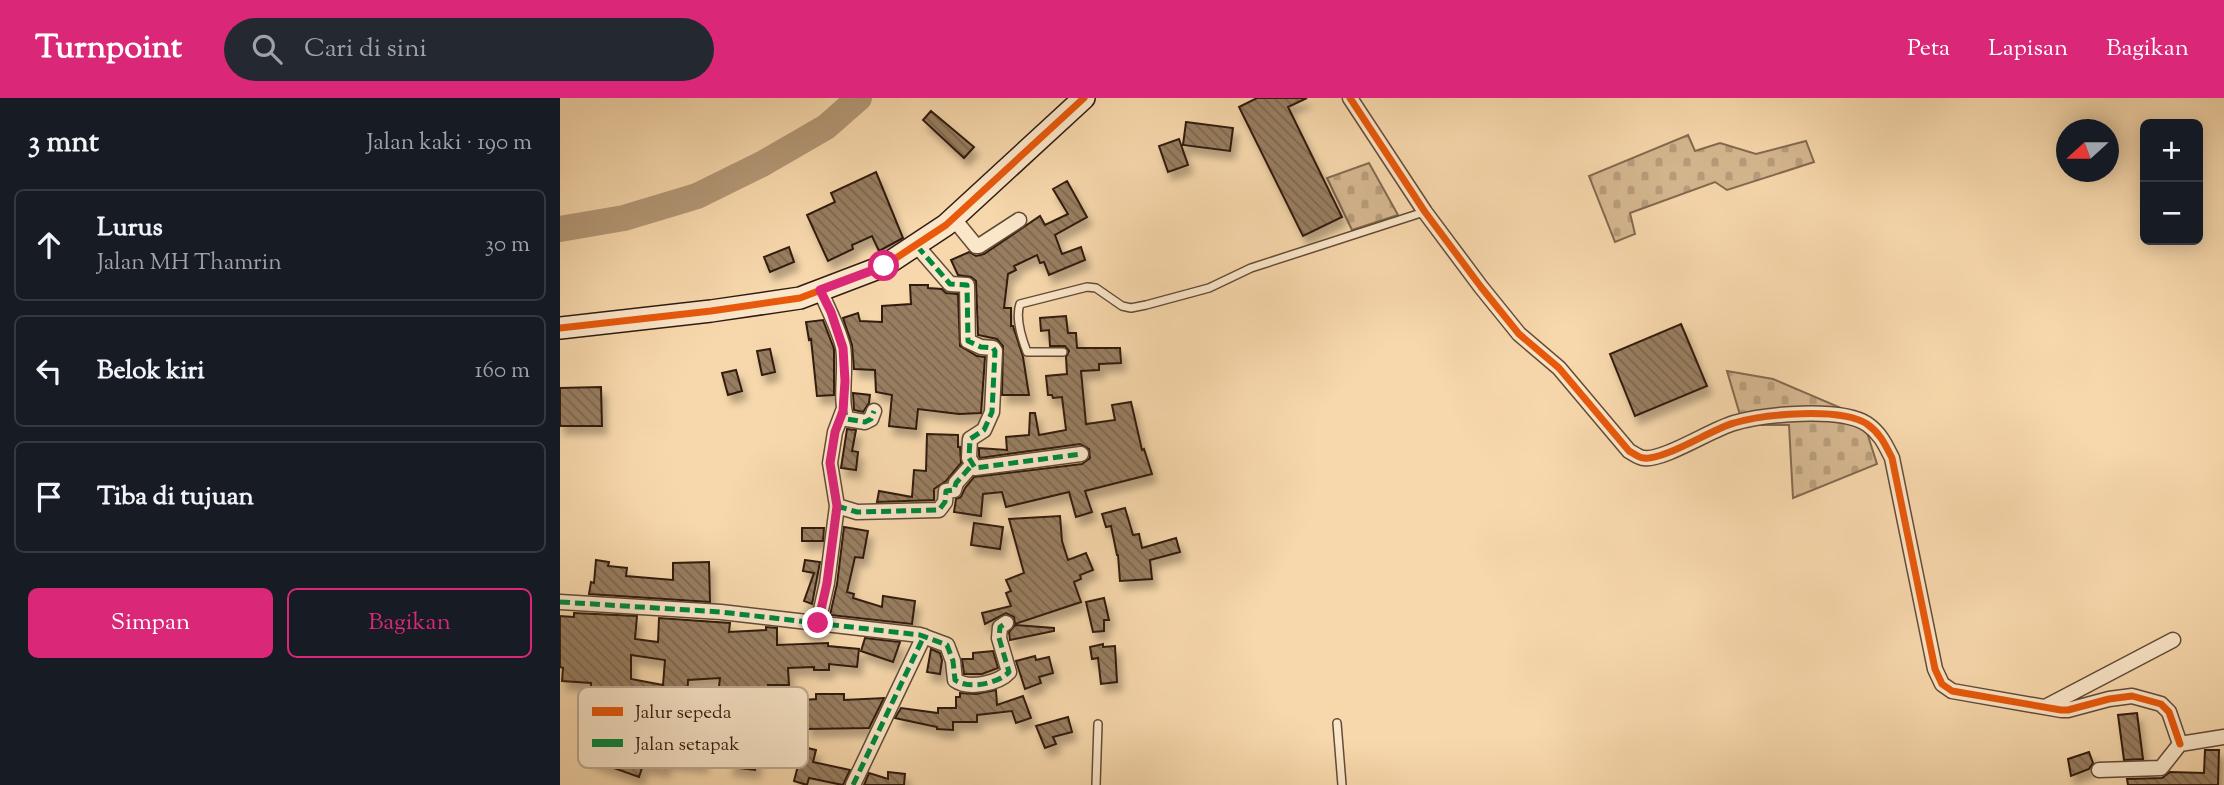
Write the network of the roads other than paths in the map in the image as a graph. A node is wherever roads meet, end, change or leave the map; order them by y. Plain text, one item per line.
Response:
1 (1084, 98) edge
2 (1350, 98) edge
3 (1425, 212) junction
4 (1019, 220) dead end
5 (952, 225) junction
6 (920, 248) junction
7 (822, 293) junction
8 (560, 328) edge
9 (1063, 352) dead end
10 (843, 411) junction
11 (874, 411) dead end
12 (1081, 454) dead end
13 (972, 465) junction
14 (837, 506) junction
15 (560, 602) edge
16 (818, 623) junction
17 (1006, 623) dead end
18 (924, 636) junction
19 (2173, 640) dead end
20 (2047, 706) junction
21 (1337, 723) dead end
22 (1098, 724) dead end
23 (2224, 737) edge
24 (2180, 744) junction
25 (2099, 770) dead end
26 (853, 785) edge
27 (1096, 785) edge
28 (1342, 785) edge

1 - 5 street
2 - 3 street
3 - 9 lane
3 - 20 street
4 - 5 street
5 - 6 street
6 - 7 street
6 - 13 street
7 - 8 street
7 - 10 street
10 - 11 street
10 - 14 street
12 - 13 street
13 - 14 street
14 - 16 street
15 - 16 street
16 - 18 street
17 - 18 street
18 - 26 street
19 - 20 street
20 - 24 street
21 - 28 lane
22 - 27 lane
23 - 24 street
24 - 25 street

